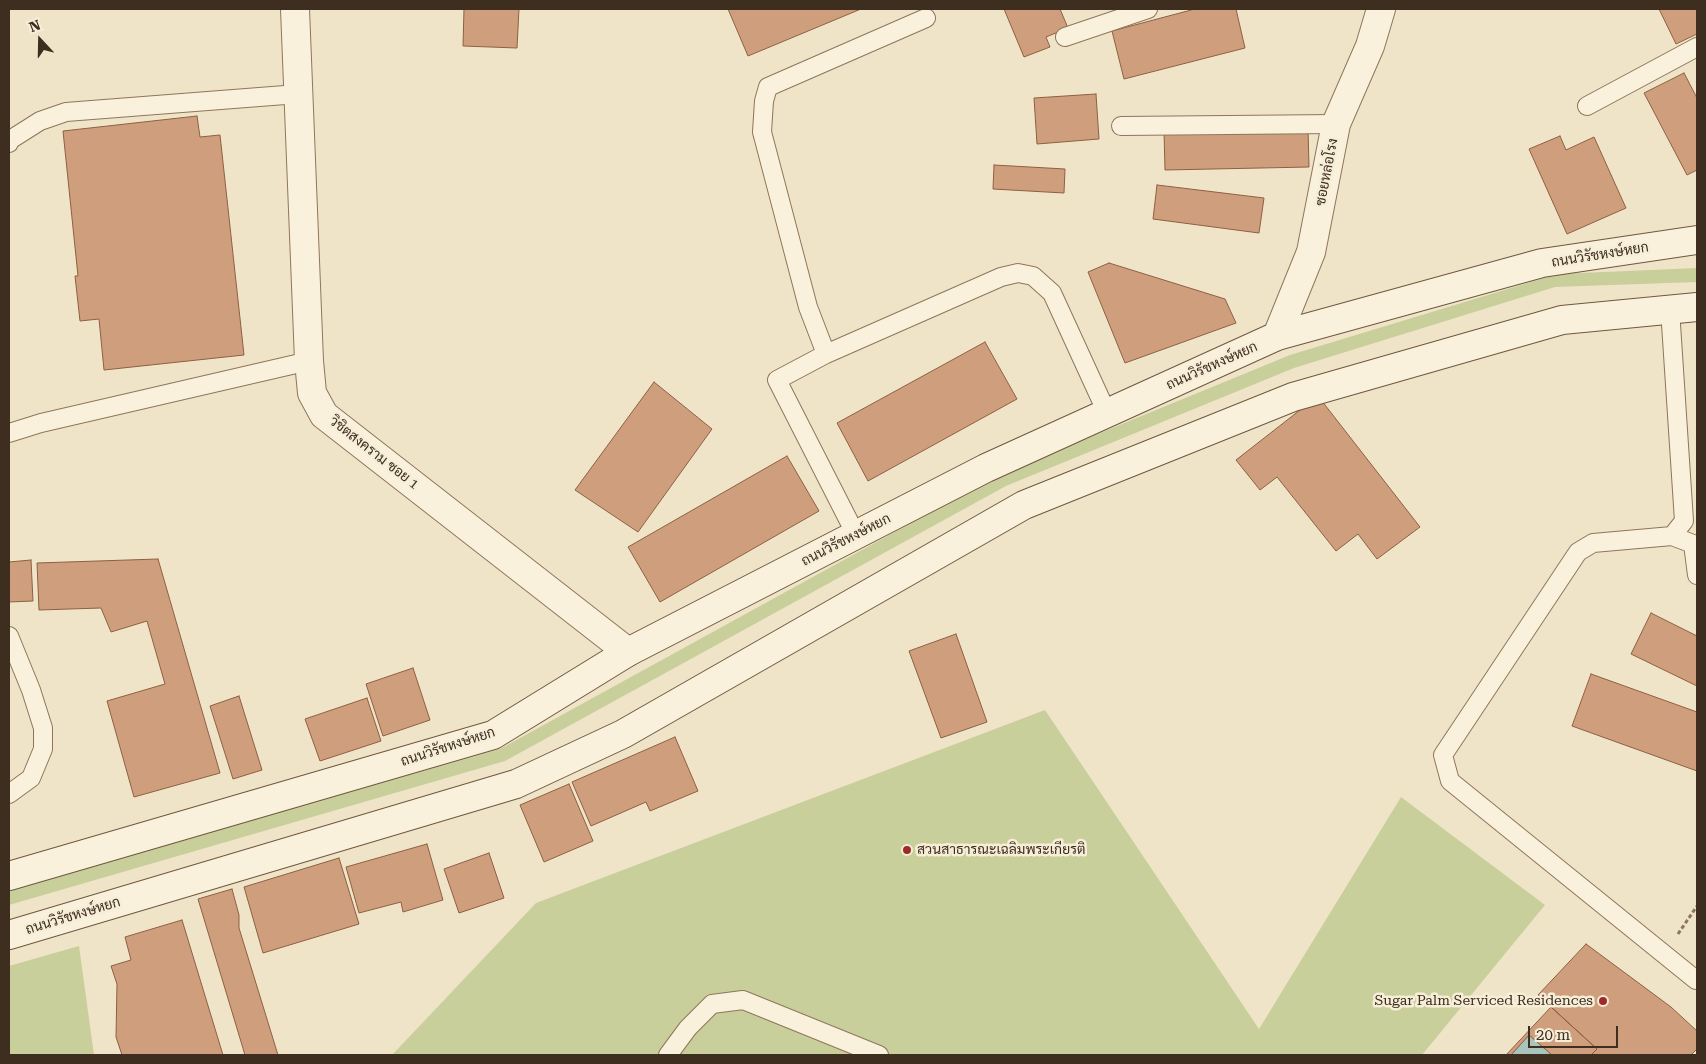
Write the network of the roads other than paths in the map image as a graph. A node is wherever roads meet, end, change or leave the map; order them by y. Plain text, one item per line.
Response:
1 (295, 9) edge
2 (1148, 9) edge
3 (1381, 9) edge
4 (926, 18) dead end
5 (1065, 37) dead end
6 (1697, 47) edge
7 (298, 94) junction
8 (1587, 106) dead end
9 (1336, 124) junction
10 (1121, 126) dead end
11 (9, 143) edge
12 (1697, 240) edge
13 (1697, 307) edge
14 (1670, 309) junction
15 (1277, 336) junction
16 (826, 354) junction
17 (308, 361) junction
18 (1108, 413) junction
19 (9, 433) edge
20 (856, 535) junction
21 (1672, 536) junction
22 (1697, 575) edge
23 (9, 636) edge
24 (628, 652) junction
25 (9, 794) edge
26 (9, 876) edge
27 (9, 935) edge
28 (1696, 980) dead end
29 (668, 1055) edge
30 (879, 1055) edge

1 - 7 main road, วิชิตสงคราม ซอย 1
2 - 5 lane
3 - 9 main road, ซอยหล่อโรง
4 - 16 lane
6 - 8 lane
7 - 11 lane
7 - 17 main road, วิชิตสงคราม ซอย 1
9 - 10 lane
9 - 15 main road, ซอยหล่อโรง
12 - 15 main road, ถนนวิรัชหงษ์หยก
13 - 14 main road, ถนนวิรัชหงษ์หยก
14 - 21 lane
14 - 27 main road, ถนนวิรัชหงษ์หยก
15 - 18 main road, ถนนวิรัชหงษ์หยก
16 - 18 lane
16 - 20 lane
17 - 19 lane
17 - 24 main road, วิชิตสงคราม ซอย 1
18 - 20 main road, ถนนวิรัชหงษ์หยก
20 - 24 main road, ถนนวิรัชหงษ์หยก
21 - 22 lane
21 - 28 lane
23 - 25 lane
24 - 26 main road, ถนนวิรัชหงษ์หยก
29 - 30 lane

